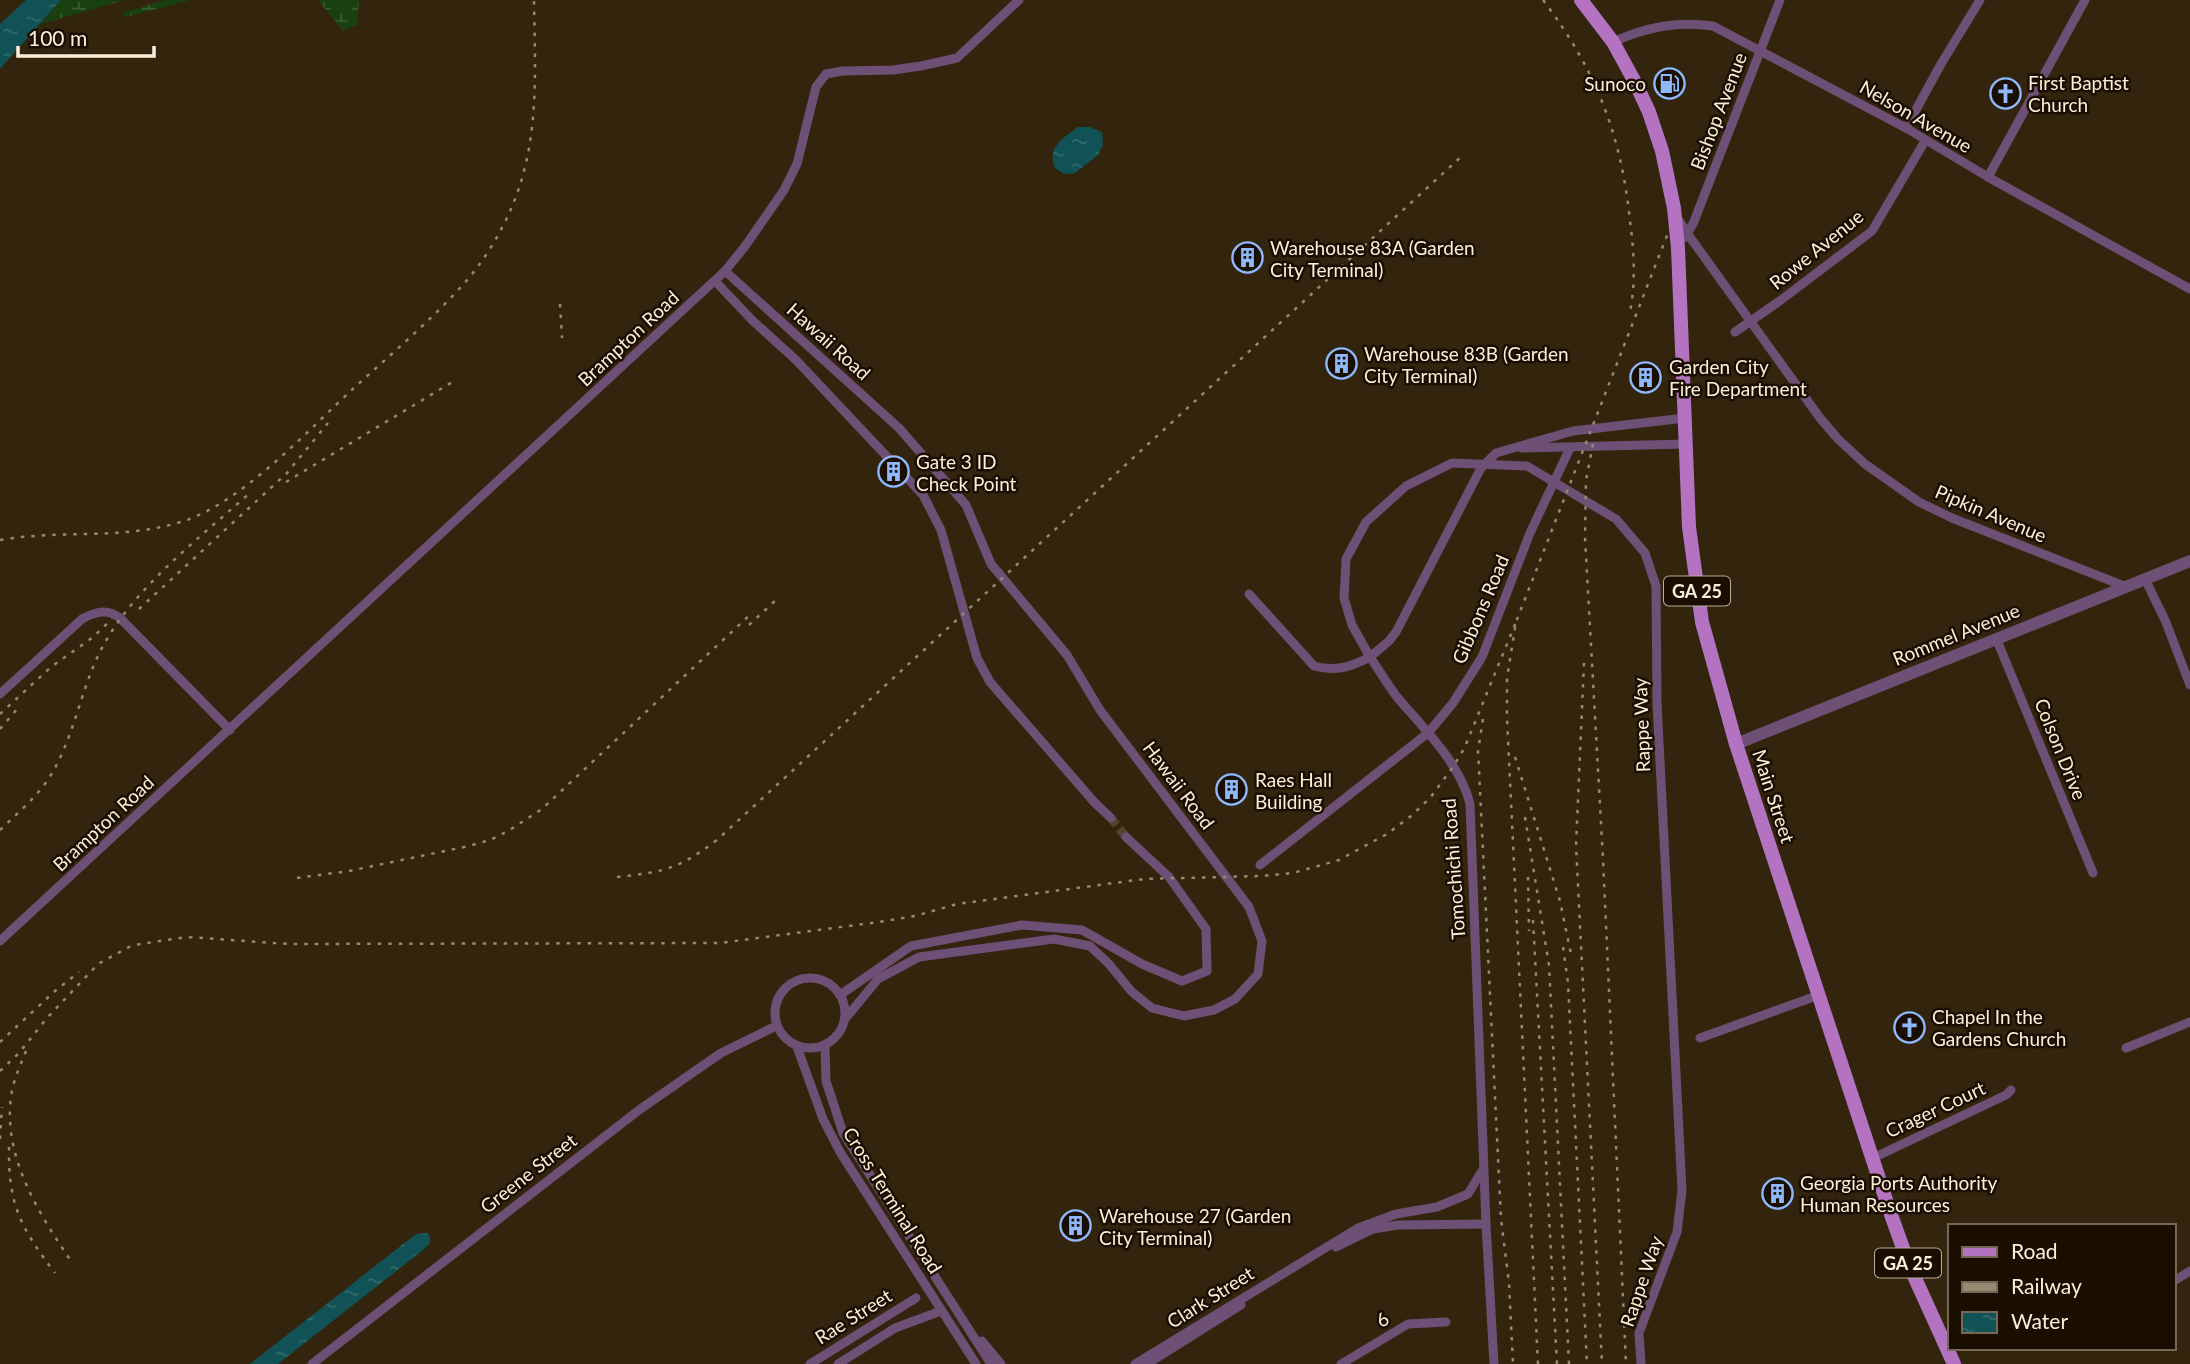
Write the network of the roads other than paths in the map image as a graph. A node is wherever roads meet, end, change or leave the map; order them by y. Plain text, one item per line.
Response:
1 (1019, 0) edge
2 (1581, 0) edge
3 (1780, 0) edge
4 (1980, 0) edge
5 (2085, 0) edge
6 (1613, 42) junction
7 (1760, 50) junction
8 (1906, 128) junction
9 (1925, 141) junction
10 (1987, 177) junction
11 (1675, 213) junction
12 (1686, 233) junction
13 (1678, 248) junction
14 (725, 271) junction
15 (715, 281) junction
16 (2190, 289) edge
17 (1751, 322) junction
18 (1735, 332) dead end
19 (1685, 418) junction
20 (1686, 444) junction
21 (1570, 448) junction
22 (1506, 449) junction
23 (2190, 561) edge
24 (2144, 579) junction
25 (2124, 586) junction
26 (1249, 594) dead end
27 (1996, 638) junction
28 (1370, 657) junction
29 (2190, 685) edge
30 (0, 694) edge
31 (229, 730) junction
32 (1427, 733) junction
33 (1736, 744) junction
34 (1111, 818) tunnel mouth
35 (1126, 837) tunnel mouth
36 (1260, 865) dead end
37 (2093, 873) dead end
38 (0, 942) edge
39 (840, 995) junction
40 (1819, 995) junction
41 (845, 1019) junction
42 (2190, 1022) edge
43 (776, 1026) junction
44 (1700, 1038) dead end
45 (825, 1045) junction
46 (797, 1047) junction
47 (2126, 1048) dead end
48 (2011, 1090) dead end
49 (1873, 1158) junction
50 (1484, 1166) junction
51 (1486, 1224) junction
52 (916, 1298) dead end
53 (954, 1307) junction
54 (941, 1311) junction
55 (1446, 1322) dead end
56 (312, 1364) edge
57 (810, 1364) edge
58 (838, 1364) edge
59 (976, 1364) edge
60 (991, 1364) edge
61 (1001, 1364) edge
62 (1135, 1364) edge
63 (1147, 1364) edge
64 (1342, 1364) edge
65 (1494, 1364) edge
66 (1641, 1364) edge
67 (1954, 1364) edge

1 - 14 street, Brampton Road
2 - 6 main road, Main Street / GA 25
3 - 7 street, Bishop Avenue
4 - 8 street
5 - 10 street
6 - 7 street, Nelson Avenue
6 - 11 main road, Main Street / GA 25
7 - 8 street, Nelson Avenue
7 - 12 street, Bishop Avenue
8 - 9 street, Nelson Avenue
9 - 10 street, Nelson Avenue
9 - 17 street, Rowe Avenue
10 - 16 street, Nelson Avenue
11 - 12 street, Main Street
11 - 13 main road, Main Street / GA 25
12 - 13 street
12 - 17 street, Pipkin Avenue
13 - 19 main road, Main Street / GA 25
14 - 15 street, Brampton Road
14 - 41 street, Hawaii Road
15 - 31 street, Brampton Road
15 - 34 street, Hawaii Road
17 - 18 street, Rowe Avenue
17 - 25 street, Pipkin Avenue
19 - 20 main road, Main Street / GA 25
19 - 22 street
20 - 21 street
20 - 33 main road, Main Street / GA 25
21 - 22 street
21 - 32 street, Gibbons Road
22 - 28 street
23 - 24 street, Rommel Avenue
24 - 25 street, Rommel Avenue
24 - 29 street
25 - 27 street, Rommel Avenue
26 - 28 street
27 - 33 street, Rommel Avenue
27 - 37 street, Colson Drive
28 - 32 street, Tomochichi Road
28 - 66 street, Rappe Way
30 - 31 street
31 - 38 street, Brampton Road
32 - 36 street, Gibbons Road
32 - 50 street, Tomochichi Road
33 - 40 main road, Main Street / GA 25
35 - 39 street
39 - 41 street
39 - 43 street
40 - 44 street
40 - 49 main road, Main Street / GA 25
41 - 45 street
42 - 47 street
43 - 46 street
43 - 56 street, Greene Street
45 - 46 street
45 - 53 street, Cross Terminal Road
46 - 54 street, Cross Terminal Road
48 - 49 street, Crager Court
49 - 67 main road, Main Street / GA 25
50 - 51 street, Tomochichi Road
50 - 62 street, Clark Street
51 - 63 street, Clark Street
51 - 65 street, Tomochichi Road
52 - 57 street, Rae Street
53 - 60 street, Cross Terminal Road
53 - 61 street
54 - 58 street, Rae Street
54 - 59 street, Cross Terminal Road
55 - 64 street, 6

